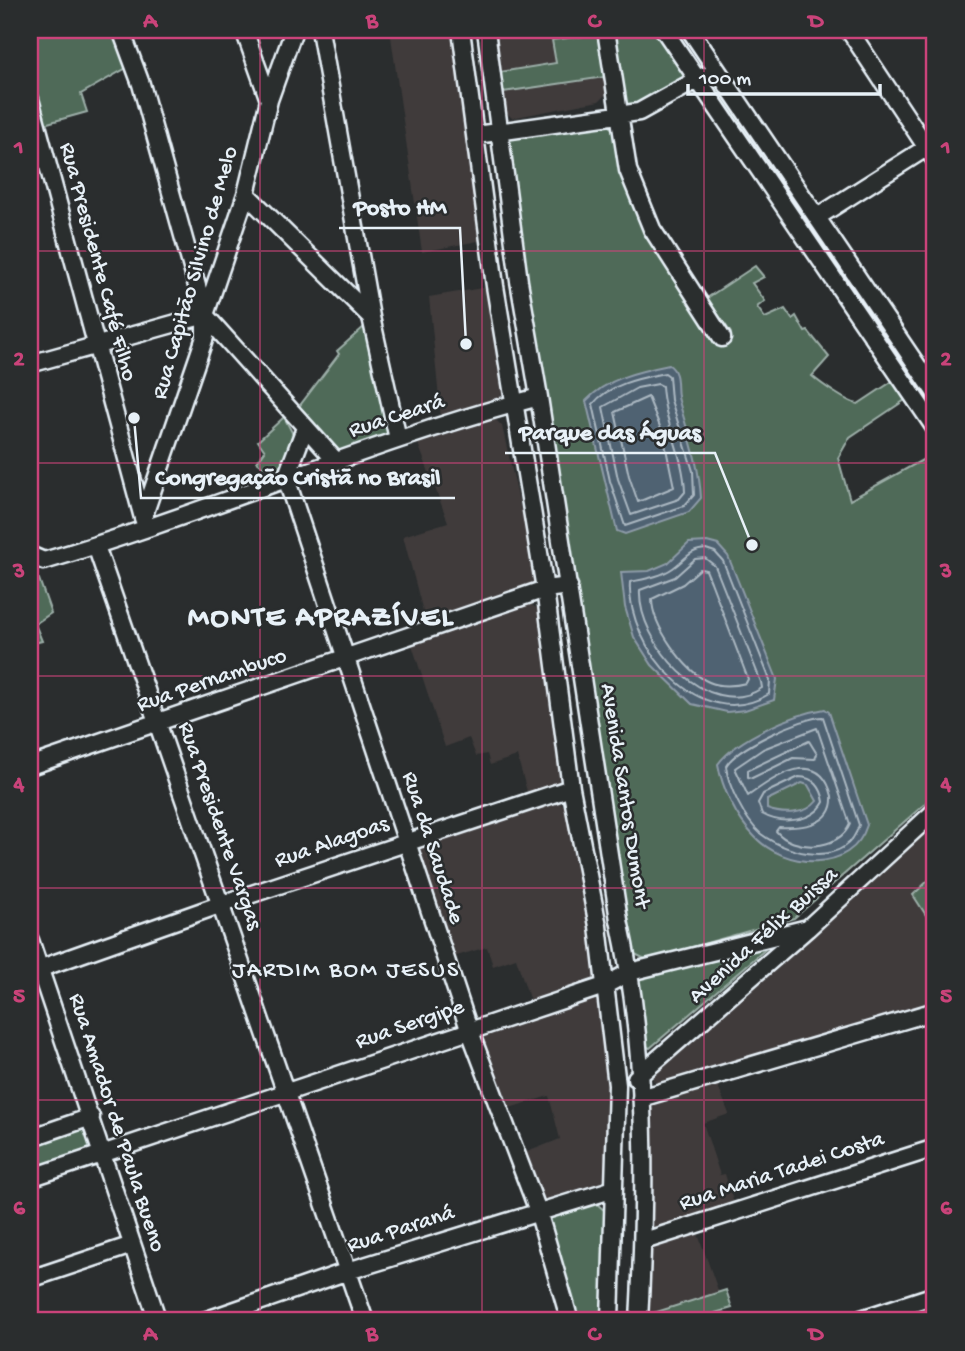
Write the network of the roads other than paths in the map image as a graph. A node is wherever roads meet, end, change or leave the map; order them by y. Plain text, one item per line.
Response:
1 (121, 30) edge
2 (244, 30) edge
3 (294, 30) edge
4 (320, 30) edge
5 (461, 30) edge
6 (486, 30) edge
7 (606, 30) edge
8 (664, 30) edge
9 (690, 30) edge
10 (849, 30) edge
11 (718, 69) junction
12 (696, 80) junction
13 (30, 99) edge
14 (269, 100) junction
15 (617, 114) junction
16 (501, 131) junction
17 (476, 135) junction
18 (931, 154) edge
19 (246, 194) junction
20 (819, 216) junction
21 (519, 281) junction
22 (495, 286) junction
23 (205, 315) junction
24 (371, 317) junction
25 (722, 338) dead end
26 (96, 347) junction
27 (30, 364) edge
28 (935, 392) edge
29 (539, 397) junction
30 (514, 403) junction
31 (305, 428) junction
32 (935, 428) edge
33 (398, 439) junction
34 (336, 461) junction
35 (286, 478) junction
36 (145, 523) junction
37 (96, 546) junction
38 (30, 556) edge
39 (569, 586) junction
40 (545, 589) junction
41 (347, 659) junction
42 (160, 723) junction
43 (30, 766) edge
44 (571, 788) junction
45 (935, 811) edge
46 (405, 842) junction
47 (222, 904) junction
48 (619, 919) junction
49 (598, 926) junction
50 (808, 928) junction
51 (30, 940) edge
52 (35, 970) edge
53 (631, 972) junction
54 (604, 986) junction
55 (935, 1011) edge
56 (469, 1029) junction
57 (641, 1076) junction
58 (617, 1086) junction
59 (285, 1091) junction
60 (641, 1098) junction
61 (91, 1117) junction
62 (30, 1138) edge
63 (935, 1147) edge
64 (103, 1152) junction
65 (30, 1178) edge
66 (614, 1189) junction
67 (538, 1211) junction
68 (643, 1241) junction
69 (132, 1245) junction
70 (348, 1271) junction
71 (30, 1279) edge
72 (935, 1295) edge
73 (892, 1316) edge
74 (159, 1321) edge
75 (204, 1321) edge
76 (365, 1321) edge
77 (570, 1321) edge
78 (610, 1321) edge
79 (639, 1321) edge
80 (855, 1321) edge

1 - 23 street
2 - 14 street
3 - 14 street, Rua Capitão Silvino de Melo
4 - 24 street
5 - 17 street, Avenida Santos Dumont
6 - 16 street, Avenida Santos Dumont
7 - 15 street
8 - 12 street
9 - 11 street
10 - 18 street
11 - 12 street
11 - 20 street
12 - 15 street
12 - 32 street
13 - 26 street, Rua Presidente Café Filho
14 - 19 street, Rua Capitão Silvino de Melo
15 - 16 street
15 - 25 street
16 - 17 street
16 - 21 street, Avenida Santos Dumont
17 - 22 street, Avenida Santos Dumont
18 - 20 street
19 - 23 street, Rua Capitão Silvino de Melo
19 - 24 street
20 - 28 street
21 - 22 street
21 - 29 street, Avenida Santos Dumont
22 - 30 street, Avenida Santos Dumont
23 - 26 street
23 - 31 street
23 - 36 street, Rua Capitão Silvino de Melo
24 - 33 street
26 - 27 street
26 - 36 street, Rua Presidente Café Filho
29 - 30 street, Rua Ceará
29 - 39 street, Avenida Santos Dumont
30 - 33 street, Rua Ceará
30 - 40 street, Avenida Santos Dumont
31 - 34 street
31 - 35 street
33 - 34 street, Rua Ceará
34 - 35 street, Rua Ceará
35 - 36 street, Rua Ceará
35 - 41 street, Rua da Saudade
36 - 37 street, Rua Ceará
37 - 38 street, Rua Ceará
37 - 42 street, Rua Presidente Vargas
39 - 40 street, Rua Pernambuco
39 - 48 street, Avenida Santos Dumont
40 - 41 street, Rua Pernambuco
40 - 44 street, Avenida Santos Dumont
41 - 42 street, Rua Pernambuco
41 - 46 street, Rua da Saudade
42 - 43 street, Rua Pernambuco
42 - 47 street, Rua Presidente Vargas
44 - 46 street, Rua Alagoas
44 - 49 street, Avenida Santos Dumont
45 - 50 street, Avenida Félix Buissa
46 - 47 street, Rua Alagoas
46 - 56 street, Rua da Saudade
47 - 52 street, Rua Alagoas
47 - 59 street, Rua Presidente Vargas
48 - 49 street
48 - 53 street, Avenida Santos Dumont
49 - 54 street, Avenida Santos Dumont
50 - 53 street, Rua Sergipe
50 - 57 street, Avenida Félix Buissa
51 - 52 street, Rua Amador de Paula Bueno
52 - 61 street, Rua Amador de Paula Bueno
53 - 54 street, Rua Sergipe
53 - 57 street, Avenida Santos Dumont
54 - 56 street, Rua Sergipe
54 - 58 street, Avenida Santos Dumont
55 - 60 street
56 - 59 street, Rua Sergipe
56 - 67 street, Rua da Saudade
57 - 58 street, Avenida Félix Buissa
57 - 60 street, Avenida Santos Dumont
58 - 66 street, Avenida Santos Dumont
59 - 64 street, Rua Sergipe
59 - 70 street, Rua Presidente Vargas
60 - 68 street, Avenida Santos Dumont
61 - 62 street
61 - 64 street, Rua Amador de Paula Bueno
63 - 68 street, Rua Maria Tadei Costa
64 - 65 street, Rua Sergipe
64 - 69 street, Rua Amador de Paula Bueno
66 - 67 street, Rua Paraná
66 - 78 street, Avenida Santos Dumont
67 - 70 street, Rua Paraná
67 - 77 street, Rua da Saudade
68 - 79 street, Avenida Santos Dumont
69 - 71 street
69 - 74 street, Rua Amador de Paula Bueno
70 - 75 street, Rua Paraná
70 - 76 street, Rua Presidente Vargas
72 - 73 street
73 - 80 street

